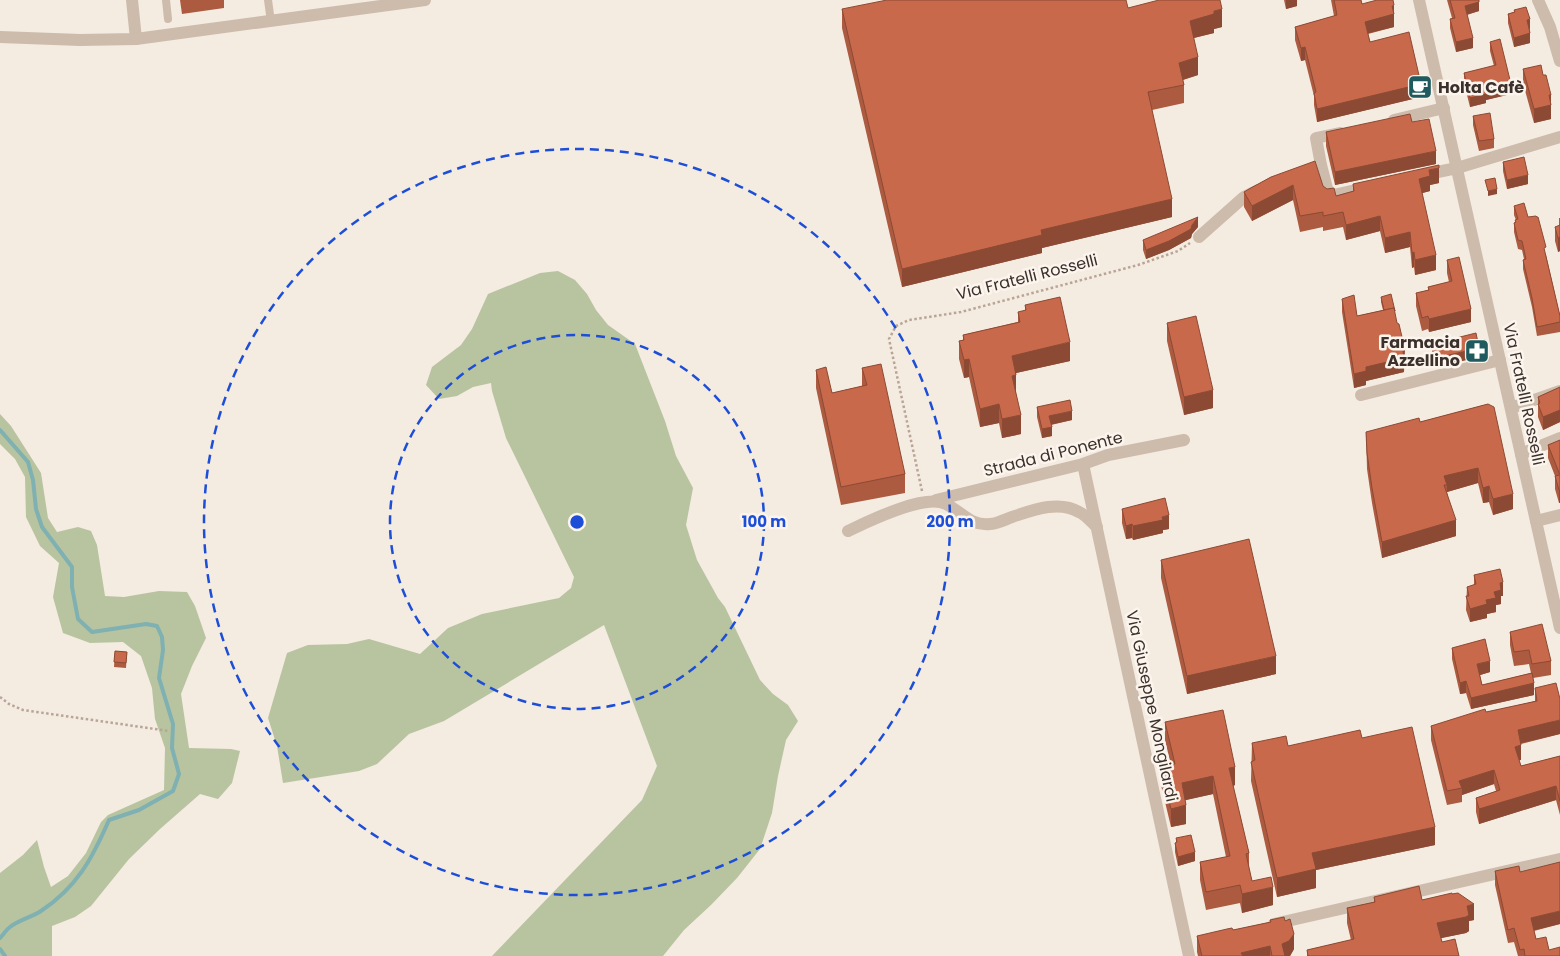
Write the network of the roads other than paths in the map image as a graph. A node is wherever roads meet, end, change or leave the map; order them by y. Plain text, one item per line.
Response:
1 (132, 0) edge
2 (166, 0) edge
3 (268, 0) edge
4 (425, 0) edge
5 (1419, 0) edge
6 (1538, 0) edge
7 (395, 2) edge
8 (168, 19) dead end
9 (271, 22) junction
10 (1555, 25) edge
11 (0, 37) edge
12 (136, 39) junction
13 (1560, 61) edge
14 (1444, 108) junction
15 (1380, 123) edge
16 (1353, 130) edge
17 (1560, 137) edge
18 (1457, 168) junction
19 (1412, 178) edge
20 (1384, 184) edge
21 (1268, 185) edge
22 (1199, 237) road end
23 (1500, 360) junction
24 (1560, 391) edge
25 (1361, 395) dead end
26 (1511, 408) junction
27 (1560, 438) edge
28 (1184, 440) dead end
29 (1521, 454) junction
30 (1083, 464) junction
31 (928, 502) junction
32 (1560, 515) edge
33 (1536, 521) junction
34 (1097, 527) junction
35 (848, 531) dead end
36 (1558, 605) edge
37 (1560, 628) edge
38 (1560, 860) edge
39 (1264, 926) edge
40 (1191, 947) edge

1 - 12 street
2 - 8 lane
3 - 9 lane
4 - 7 street
5 - 14 street, Via Fratelli Rosselli
6 - 10 street
7 - 9 street
9 - 12 street
10 - 13 street
11 - 12 street
14 - 15 street
14 - 18 street, Via Fratelli Rosselli
16 - 20 street
17 - 18 street
18 - 19 street
18 - 23 street, Via Fratelli Rosselli
21 - 22 street
23 - 25 street
23 - 26 street, Via Fratelli Rosselli
24 - 26 street
26 - 29 street, Via Fratelli Rosselli
27 - 29 street
28 - 30 street, Strada di Ponente
29 - 33 street, Via Fratelli Rosselli
30 - 31 street, Strada di Ponente
30 - 34 street, Via Giuseppe Mongilardi
31 - 34 street
31 - 35 street, Strada di Ponente
32 - 33 street
33 - 36 street, Via Fratelli Rosselli
34 - 40 street, Via Giuseppe Mongilardi
36 - 37 street, Via Fratelli Rosselli
38 - 39 street

